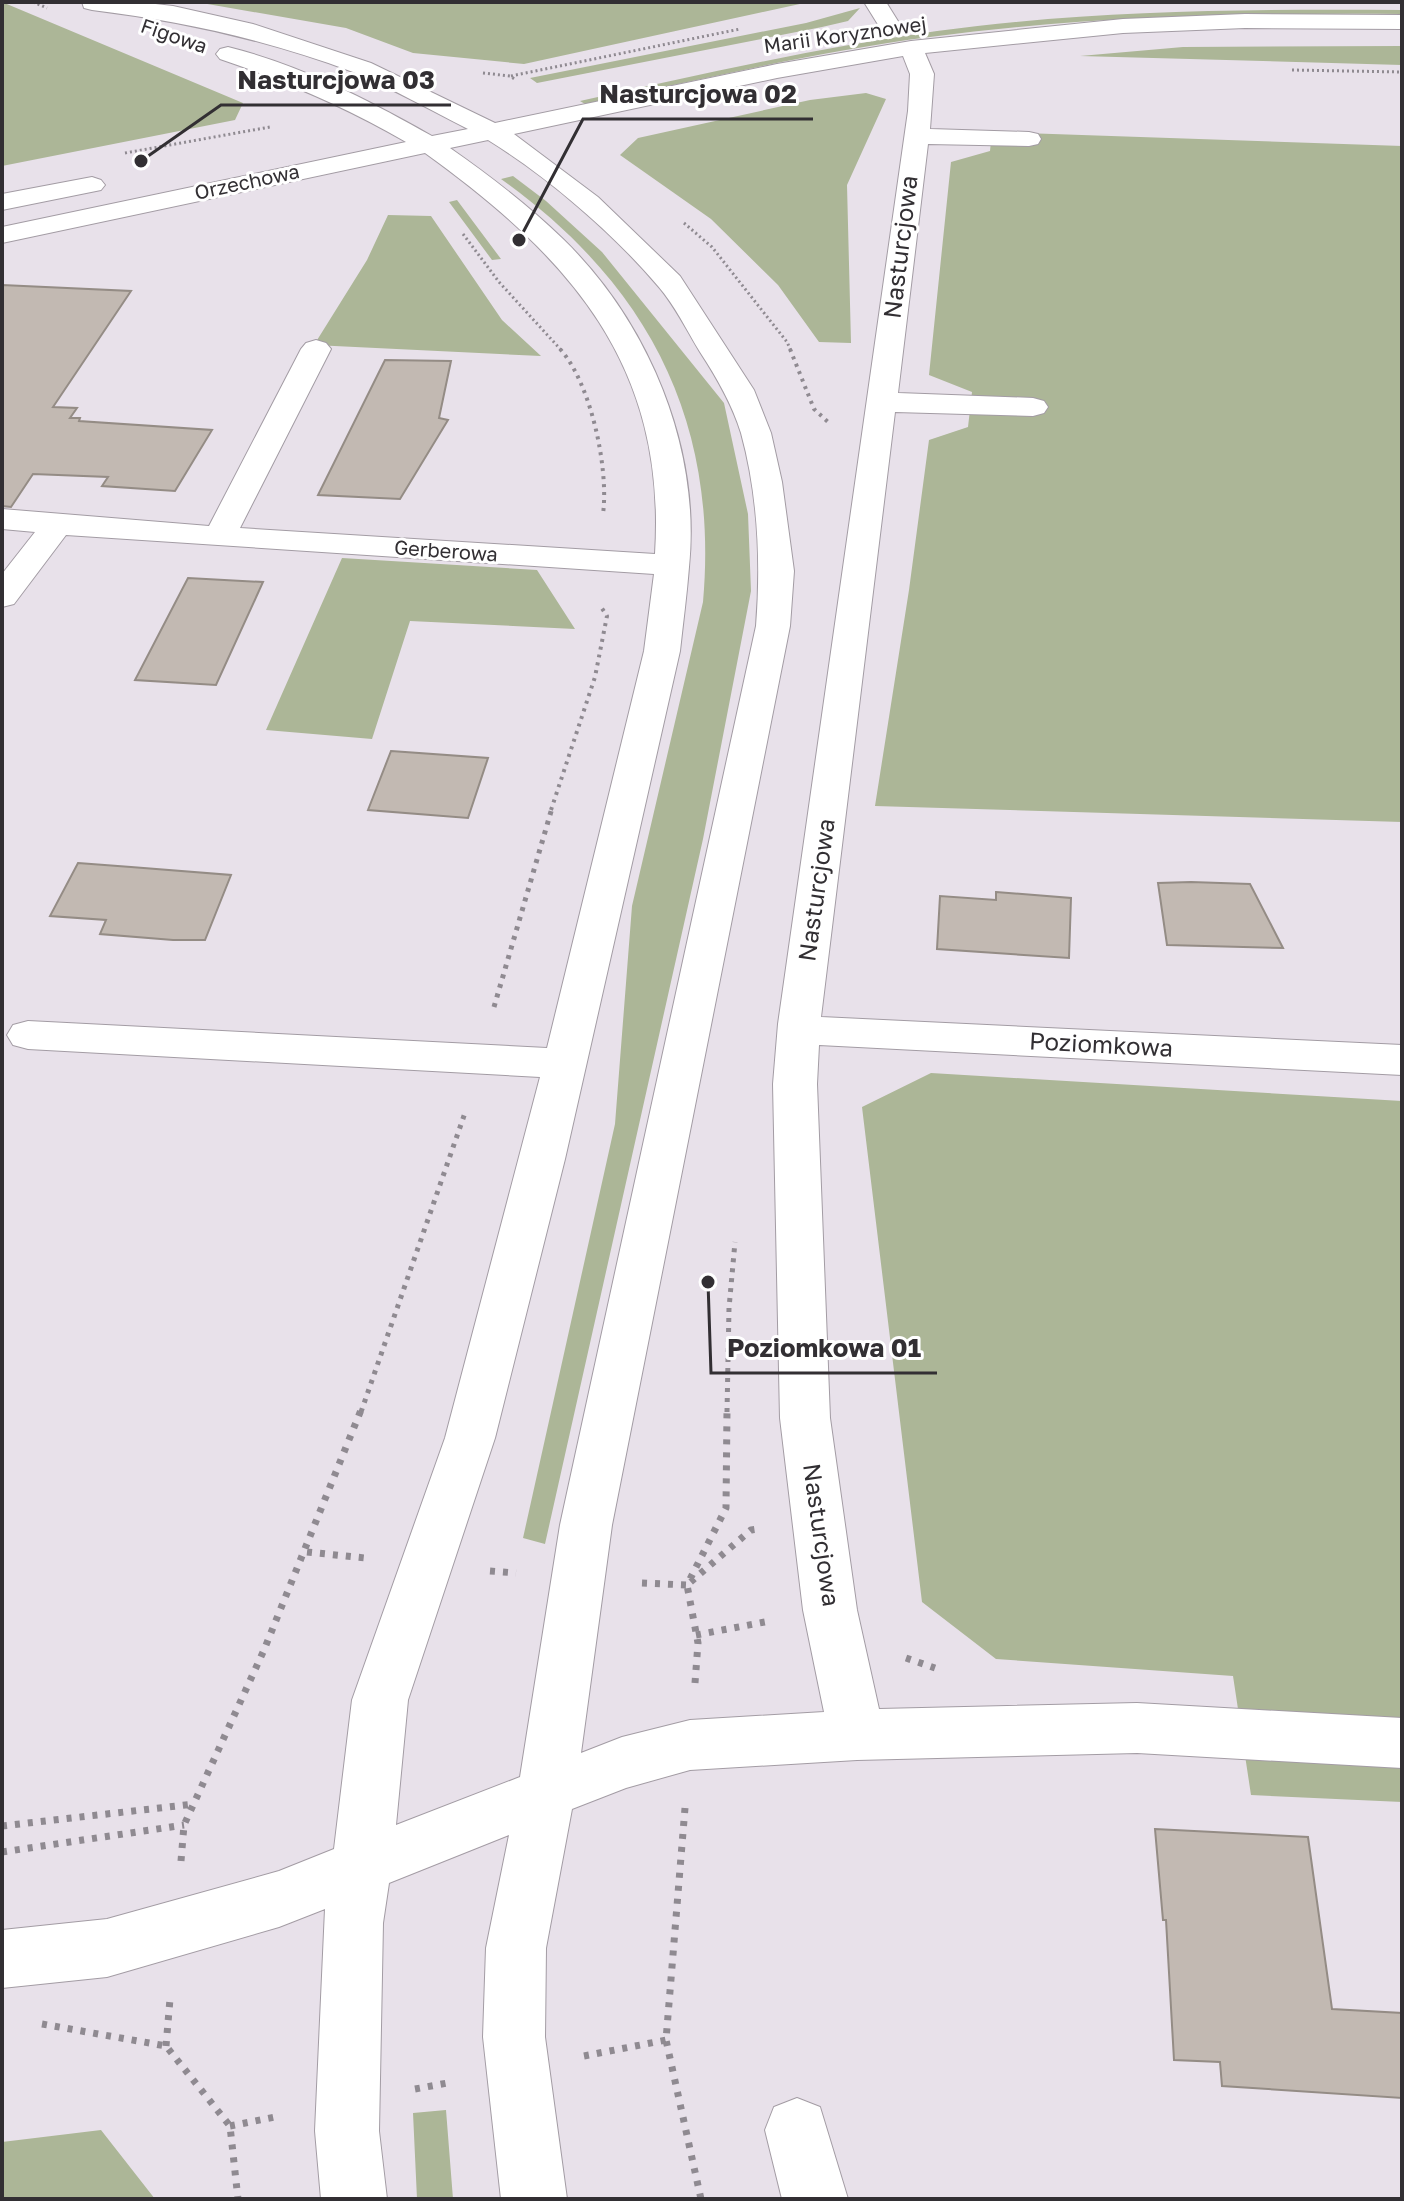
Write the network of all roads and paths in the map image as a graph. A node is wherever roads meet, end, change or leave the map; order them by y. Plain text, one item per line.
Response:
1 (91, 2) edge
2 (875, 2) edge
3 (1402, 3) edge
4 (1072, 9) dead end
5 (1402, 22) edge
6 (750, 28) dead end
7 (859, 30) dead end
8 (905, 32) junction
9 (161, 34) dead end
10 (202, 46) dead end
11 (510, 76) dead end
12 (480, 115) junction
13 (391, 122) junction
14 (270, 127) dead end
15 (348, 130) dead end
16 (916, 136) junction
17 (1029, 139) dead end
18 (425, 144) junction
19 (123, 153) dead end
20 (110, 182) dead end
21 (2, 202) edge
22 (454, 223) dead end
23 (2, 235) edge
24 (316, 349) dead end
25 (881, 402) junction
26 (1033, 407) dead end
27 (2, 519) edge
28 (57, 525) junction
29 (219, 537) junction
30 (580, 559) junction
31 (674, 565) junction
32 (2, 597) edge
33 (799, 1030) junction
34 (28, 1035) dead end
35 (480, 1057) junction
36 (1402, 1060) edge
37 (564, 1064) junction
38 (737, 1228) dead end
39 (818, 1519) junction
40 (307, 1552) junction
41 (426, 1565) junction
42 (577, 1579) junction
43 (687, 1585) junction
44 (902, 1656) dead end
45 (941, 1670) dead end
46 (857, 1735) junction
47 (1402, 1743) edge
48 (690, 1745) junction
49 (546, 1794) junction
50 (194, 1804) junction
51 (2, 1826) edge
52 (2, 1852) edge
53 (362, 1866) junction
54 (2, 1959) edge
55 (32, 2022) dead end
56 (797, 2130) dead end
57 (238, 2199) edge
58 (354, 2199) edge
59 (534, 2199) edge
60 (701, 2199) edge
61 (815, 2199) edge

1 - 9 street, Figowa
1 - 12 street, Figowa
2 - 8 street, Nasturcjowa
3 - 4 street
5 - 8 street, Marii Koryznowej
6 - 11 path
7 - 8 street, Marii Koryznowej
8 - 12 street, Marii Koryznowej
8 - 16 street, Nasturcjowa
10 - 13 street, Figowa
12 - 13 street, Marii Koryznowej
12 - 18 street, Orzechowa
12 - 42 street, Figowa
13 - 15 street
13 - 18 street, Figowa
14 - 19 path
16 - 17 street
16 - 25 street, Nasturcjowa
18 - 23 street, Orzechowa
18 - 31 street, Figowa
20 - 21 street
22 - 30 path
24 - 29 street
25 - 26 street
25 - 33 street, Nasturcjowa
27 - 28 street, Gerberowa
28 - 29 street, Gerberowa
28 - 32 street
29 - 30 street, Gerberowa
30 - 31 street, Gerberowa
30 - 35 path
31 - 37 street, Figowa
33 - 36 street, Poziomkowa
33 - 39 street, Nasturcjowa
34 - 35 street
35 - 37 street
35 - 40 path
37 - 41 street, Figowa
38 - 43 path
39 - 43 path
39 - 46 street, Nasturcjowa
40 - 41 path
40 - 50 path
41 - 42 path
41 - 53 street, Figowa
42 - 43 path
42 - 49 street, Figowa
43 - 48 path
44 - 45 path
46 - 47 street
46 - 48 street
48 - 49 street
48 - 60 path
49 - 53 street
49 - 59 street, Figowa
50 - 51 path
50 - 52 path
53 - 54 street
53 - 58 street, Figowa
55 - 57 path
56 - 61 street

